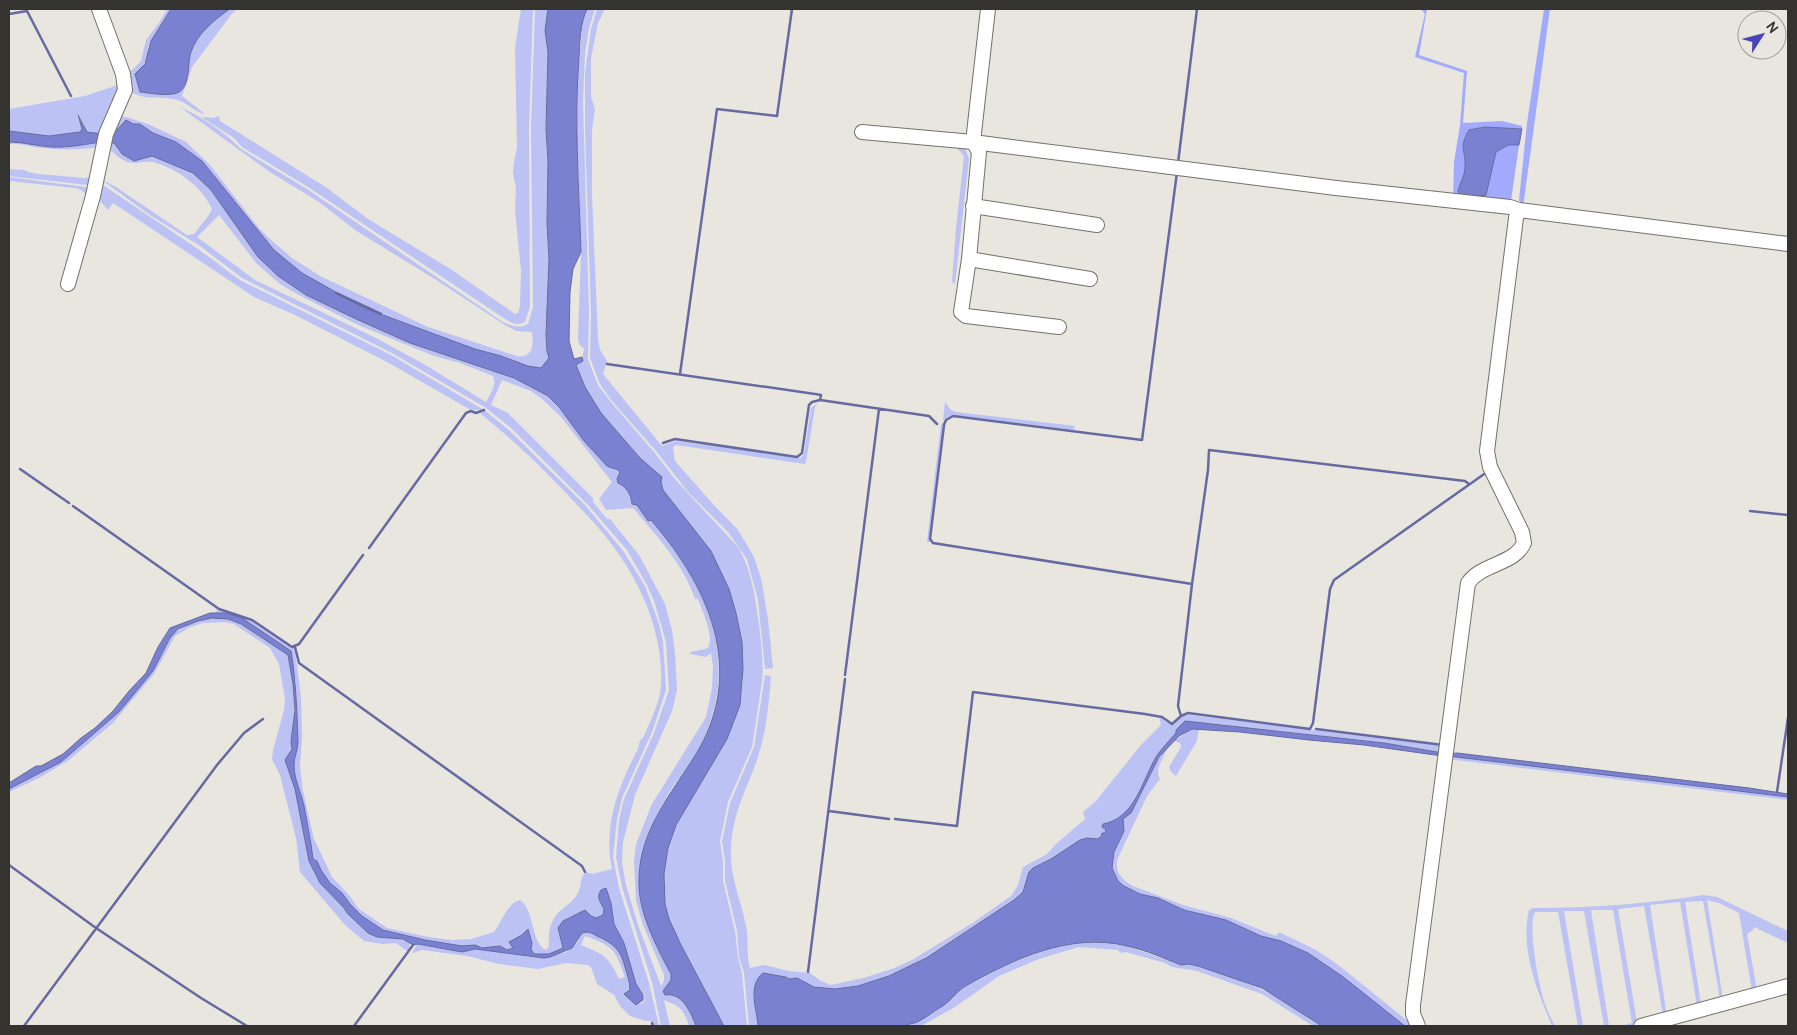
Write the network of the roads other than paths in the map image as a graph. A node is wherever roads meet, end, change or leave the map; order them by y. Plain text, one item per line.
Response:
1 (99, 9) edge
2 (988, 9) edge
3 (862, 132) dead end
4 (974, 142) junction
5 (973, 206) junction
6 (1519, 210) junction
7 (1098, 225) dead end
8 (1788, 244) edge
9 (969, 259) junction
10 (1090, 279) dead end
11 (68, 284) dead end
12 (1059, 327) dead end
13 (1788, 986) edge
14 (1418, 1026) edge
15 (1641, 1026) edge

1 - 11 street
2 - 4 street
3 - 4 street
4 - 5 street
4 - 6 street
5 - 7 street
5 - 9 street
6 - 8 street
6 - 14 street
9 - 10 street
9 - 12 street
13 - 15 street

